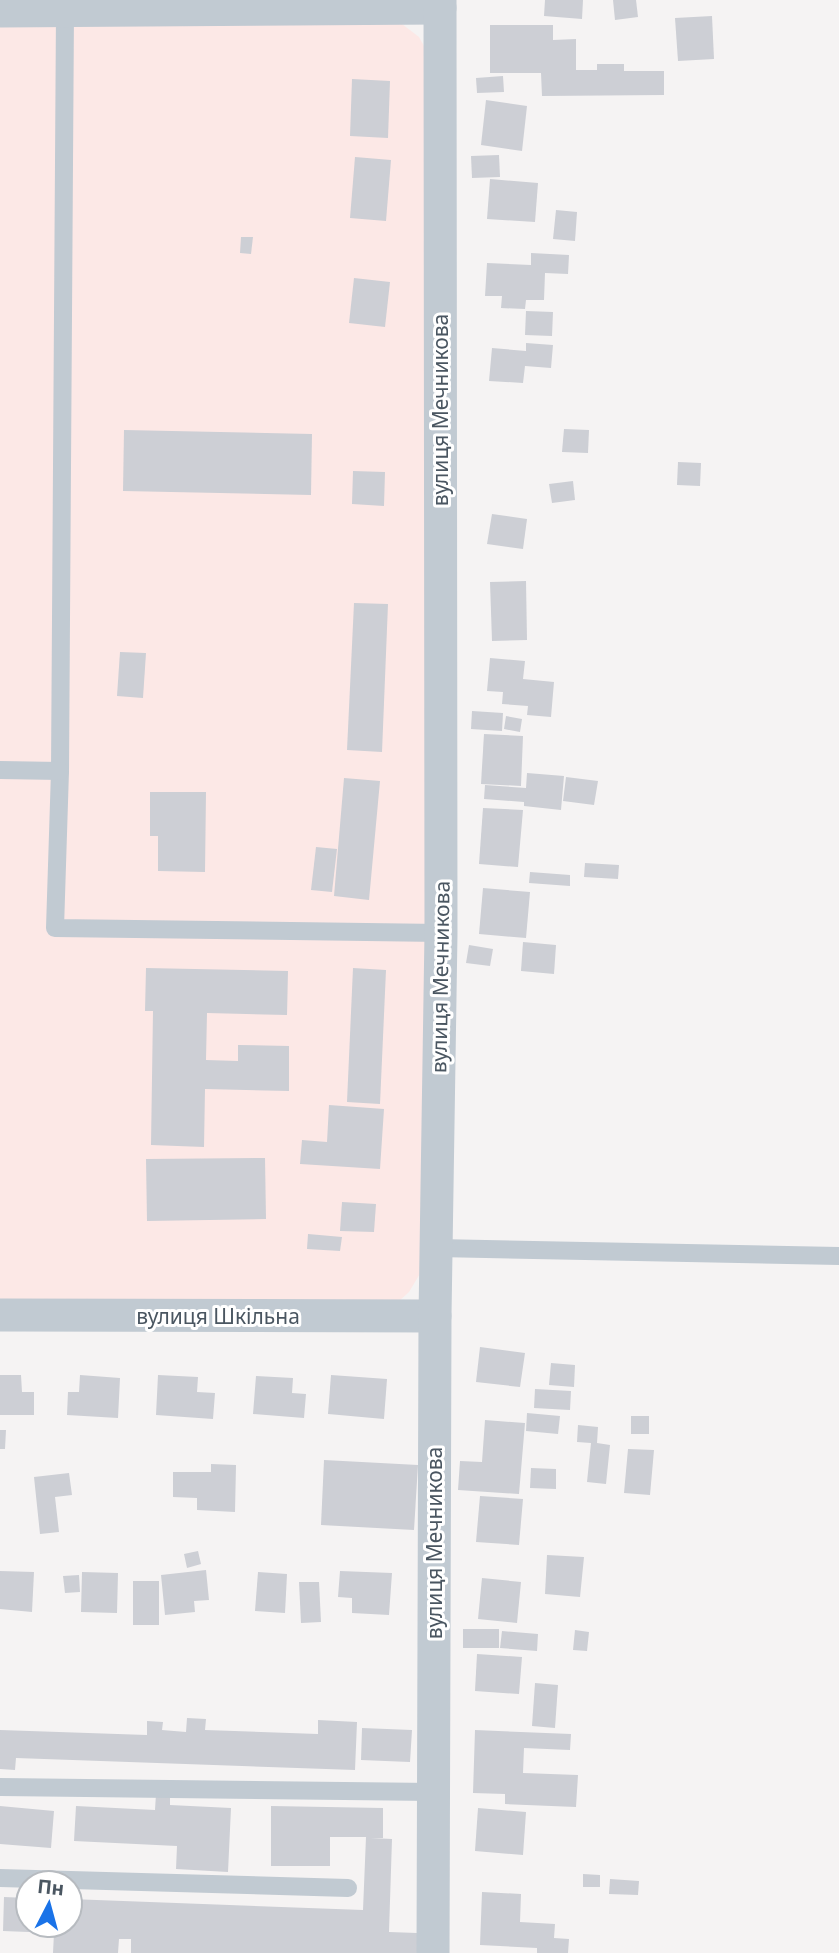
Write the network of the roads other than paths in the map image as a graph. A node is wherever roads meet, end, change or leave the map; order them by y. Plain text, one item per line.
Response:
1 (440, 4) edge
2 (0, 11) edge
3 (65, 11) junction
4 (0, 770) edge
5 (60, 772) junction
6 (441, 933) junction
7 (437, 1248) junction
8 (839, 1256) edge
9 (0, 1315) edge
10 (435, 1316) junction
11 (0, 1787) edge
12 (433, 1792) junction
13 (0, 1878) edge
14 (348, 1888) dead end
15 (433, 1953) edge

1 - 3 street
1 - 6 street, вулиця Мечникова
2 - 3 street
3 - 5 lane
4 - 5 lane
5 - 6 lane
6 - 7 street, вулиця Мечникова
7 - 8 lane
7 - 10 street, вулиця Мечникова
9 - 10 street, вулиця Шкільна
10 - 12 street, вулиця Мечникова
11 - 12 lane
12 - 15 street, вулиця Мечникова
13 - 14 lane

